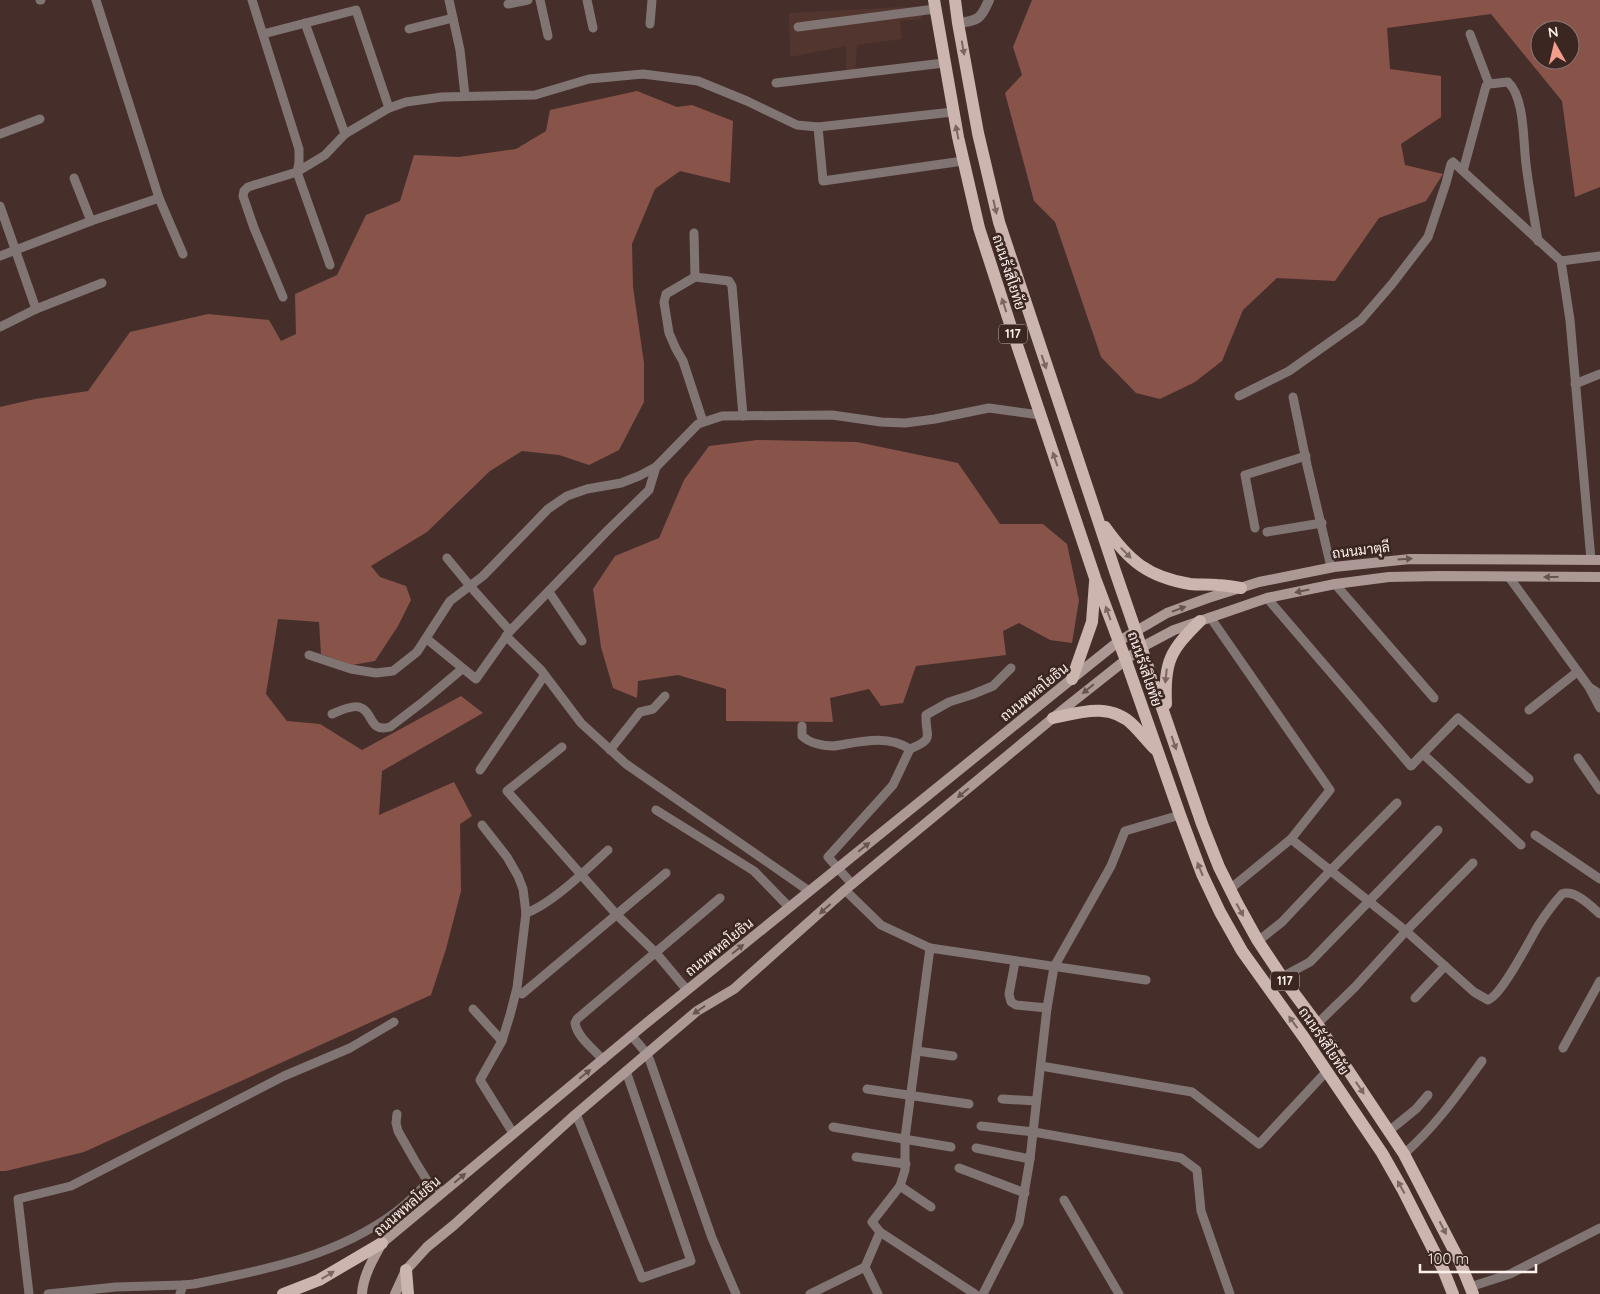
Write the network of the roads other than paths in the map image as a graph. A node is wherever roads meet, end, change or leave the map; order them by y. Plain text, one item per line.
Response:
1 (96, 0) edge
2 (252, 0) edge
3 (449, 0) edge
4 (528, 0) edge
5 (540, 0) edge
6 (587, 0) edge
7 (652, 0) edge
8 (955, 0) edge
9 (989, 0) edge
10 (508, 4) dead end
11 (935, 4) edge
12 (453, 18) junction
13 (958, 23) junction
14 (306, 24) junction
15 (650, 24) dead end
16 (798, 27) dead end
17 (594, 28) dead end
18 (409, 29) dead end
19 (263, 34) junction
20 (1470, 34) dead end
21 (548, 36) dead end
22 (944, 64) junction
23 (776, 83) dead end
24 (1489, 84) junction
25 (465, 96) junction
26 (389, 108) junction
27 (953, 112) junction
28 (40, 118) dead end
29 (818, 127) junction
30 (0, 134) edge
31 (345, 134) junction
32 (963, 161) junction
33 (1464, 171) junction
34 (297, 172) junction
35 (74, 178) dead end
36 (159, 198) junction
37 (0, 206) edge
38 (91, 221) junction
39 (694, 233) dead end
40 (1538, 241) junction
41 (16, 249) junction
42 (183, 254) dead end
43 (0, 256) edge
44 (1600, 256) edge
45 (1561, 261) junction
46 (330, 265) dead end
47 (695, 277) junction
48 (102, 283) dead end
49 (283, 297) dead end
50 (36, 309) junction
51 (0, 327) edge
52 (1600, 374) edge
53 (1575, 384) junction
54 (1239, 396) dead end
55 (1293, 397) dead end
56 (1040, 415) junction
57 (743, 416) junction
58 (703, 422) junction
59 (1306, 456) junction
60 (656, 467) junction
61 (1096, 515) junction
62 (1322, 523) junction
63 (1255, 528) dead end
64 (1267, 532) dead end
65 (448, 558) dead end
66 (1509, 559) junction
67 (1595, 560) edge
68 (1332, 567) junction
69 (1509, 577) junction
70 (1600, 577) edge
71 (1095, 578) junction
72 (1335, 584) junction
73 (470, 586) junction
74 (1241, 588) junction
75 (549, 592) junction
76 (1267, 598) junction
77 (1205, 619) junction
78 (1136, 630) junction
79 (508, 634) junction
80 (426, 639) junction
81 (582, 641) dead end
82 (1119, 641) junction
83 (1142, 647) junction
84 (309, 655) dead end
85 (1125, 658) junction
86 (1011, 668) dead end
87 (462, 669) junction
88 (1577, 672) junction
89 (544, 676) junction
90 (1072, 679) junction
91 (1589, 687) junction
92 (1600, 694) edge
93 (665, 696) dead end
94 (1434, 698) dead end
95 (1600, 708) edge
96 (1529, 710) dead end
97 (332, 714) dead end
98 (1053, 718) junction
99 (1166, 720) junction
100 (802, 726) dead end
101 (562, 747) dead end
102 (910, 749) junction
103 (610, 750) junction
104 (1158, 753) junction
105 (1423, 754) junction
106 (1578, 758) dead end
107 (480, 770) dead end
108 (1600, 772) edge
109 (1592, 778) junction
110 (1529, 779) dead end
111 (1600, 790) edge
112 (1397, 803) dead end
113 (656, 810) dead end
114 (1180, 815) junction
115 (482, 825) dead end
116 (1438, 830) dead end
117 (1535, 835) dead end
118 (1291, 840) junction
119 (1521, 845) dead end
120 (608, 850) dead end
121 (1473, 862) dead end
122 (838, 868) junction
123 (1330, 870) junction
124 (666, 873) dead end
125 (581, 874) junction
126 (1600, 879) edge
127 (848, 887) junction
128 (1230, 889) junction
129 (809, 891) junction
130 (720, 898) dead end
131 (1368, 901) junction
132 (789, 907) junction
133 (526, 913) junction
134 (616, 914) junction
135 (1600, 914) edge
136 (1406, 932) junction
137 (1258, 941) junction
138 (930, 948) junction
139 (656, 953) junction
140 (1015, 962) junction
141 (1445, 966) junction
142 (1054, 967) junction
143 (1282, 977) junction
144 (1146, 980) dead end
145 (1600, 981) edge
146 (687, 990) junction
147 (522, 994) dead end
148 (1415, 998) dead end
149 (1047, 1008) junction
150 (473, 1009) dead end
151 (394, 1022) dead end
152 (1318, 1026) junction
153 (632, 1036) junction
154 (1305, 1039) junction
155 (502, 1041) junction
156 (1563, 1048) dead end
157 (917, 1051) junction
158 (647, 1054) junction
159 (953, 1056) dead end
160 (603, 1060) junction
161 (1482, 1061) dead end
162 (1041, 1066) junction
163 (626, 1071) junction
164 (1326, 1072) junction
165 (867, 1089) dead end
166 (1428, 1095) dead end
167 (910, 1096) junction
168 (1002, 1099) dead end
169 (1036, 1101) junction
170 (969, 1104) dead end
171 (397, 1114) dead end
172 (576, 1114) junction
173 (981, 1126) dead end
174 (832, 1128) dead end
175 (1389, 1131) junction
176 (1034, 1132) junction
177 (513, 1133) junction
178 (905, 1138) junction
179 (951, 1147) dead end
180 (976, 1148) dead end
181 (1404, 1154) junction
182 (856, 1157) dead end
183 (1030, 1160) junction
184 (906, 1164) junction
185 (959, 1168) dead end
186 (428, 1182) junction
187 (900, 1186) junction
188 (442, 1192) junction
189 (1025, 1193) junction
190 (1064, 1200) dead end
191 (931, 1207) dead end
192 (1600, 1228) edge
193 (880, 1232) junction
194 (382, 1243) junction
195 (865, 1267) junction
196 (406, 1270) junction
197 (181, 1289) edge
198 (1471, 1290) edge
199 (28, 1294) edge
200 (48, 1294) edge
201 (283, 1294) edge
202 (362, 1294) edge
203 (396, 1294) edge
204 (408, 1294) edge
205 (736, 1294) edge
206 (810, 1294) edge
207 (878, 1294) edge
208 (975, 1294) edge
209 (983, 1294) edge
210 (1119, 1294) edge
211 (1230, 1294) edge
212 (1453, 1294) edge

1 - 36 street
2 - 19 street
3 - 12 street
4 - 10 street
5 - 21 street
6 - 17 street
7 - 15 street
8 - 13 main road, ถนนรังสิโยทัย / 117
9 - 13 street
11 - 16 street
11 - 22 main road, ถนนรังสิโยทัย / 117
12 - 18 street
12 - 25 street
13 -> 61 main road, ถนนรังสิโยทัย / 117
14 - 19 street
14 - 26 street
14 - 31 street
19 - 34 street
20 - 24 street
22 - 23 street
22 - 27 main road, ถนนรังสิโยทัย / 117
24 - 33 street
24 - 40 street
25 - 26 street
25 - 29 street
26 - 31 street
27 - 29 street
32 -> 27 main road, ถนนรังสิโยทัย / 117
28 - 30 street
29 - 32 street
31 - 34 street
56 -> 32 main road, ถนนรังสิโยทัย / 117
33 - 40 street
33 - 54 street
34 - 46 street
34 - 49 street
35 - 38 street
36 - 38 street
36 - 42 street
37 - 41 street
38 - 41 street
39 - 47 street
40 - 45 street
41 - 43 street
41 - 50 street
44 - 45 street
45 - 53 street
47 - 57 street
47 - 58 street
48 - 50 street
50 - 51 street
52 - 53 street
53 - 67 street
55 - 59 street
56 - 57 street
71 -> 56 main road, ถนนรังสิโยทัย / 117
57 - 58 street
58 - 60 street
59 - 62 street
59 - 63 street
60 - 73 street
60 - 75 street
61 -> 74 main road
61 - 78 main road, ถนนรังสิโยทัย / 117
62 - 64 street
62 - 68 street
65 - 73 street
66 - 67 main road, ถนนมาตุลี
68 -> 66 main road, ถนนมาตุลี
66 - 69 main road
68 - 74 main road, ถนนมาตุลี
70 -> 69 main road
69 - 72 main road
69 - 88 street
82 -> 71 main road, ถนนรังสิโยทัย / 117
71 - 90 main road
72 -> 76 main road
72 - 94 street
73 - 79 street
73 - 80 street
78 -> 74 main road, ถนนมาตุลี
75 - 79 street
75 - 81 street
76 - 77 main road
76 - 105 street
77 - 83 main road
77 -> 99 main road
77 - 118 street
78 - 82 main road, ถนนพหลโยธิน
78 - 83 main road, ถนนรังสิโยทัย / 117
79 - 87 street
79 - 89 street
80 - 84 street
80 - 87 street
82 - 85 main road, ถนนรังสิโยทัย / 117
82 - 90 main road, ถนนพหลโยธิน
83 - 85 main road
83 - 99 main road, ถนนรังสิโยทัย / 117
85 -> 98 main road
85 - 104 main road, ถนนรังสิโยทัย / 117
86 - 102 street
87 - 97 street
88 - 91 street
88 - 96 street
89 - 103 street
89 - 107 street
122 -> 90 main road, ถนนพหลโยธิน
91 - 92 street
91 - 95 street
93 - 103 street
98 - 104 main road
98 -> 127 main road
99 -> 128 main road, ถนนรังสิโยทัย / 117
100 - 102 street
101 - 125 street
102 - 122 street
103 - 129 street
104 - 114 main road, ถนนรังสิโยทัย / 117
105 - 110 street
105 - 119 street
106 - 109 street
108 - 109 street
109 - 111 street
112 - 123 street
113 - 132 street
114 - 142 street
154 -> 114 main road, ถนนรังสิโยทัย / 117
115 - 133 street
116 - 131 street
117 - 126 street
118 - 123 street
118 - 128 street
120 - 125 street
121 - 136 street
122 - 127 street
122 - 129 main road, ถนนพหลโยธิน
123 - 131 street
123 - 137 street
124 - 134 street
125 - 133 street
125 - 134 street
127 - 138 street
127 -> 158 main road
128 -> 137 main road, ถนนรังสิโยทัย / 117
129 - 132 main road, ถนนพหลโยธิน
130 - 139 street
131 - 136 street
131 - 143 street
146 -> 132 main road, ถนนพหลโยธิน
133 - 155 street
134 - 139 street
134 - 147 street
135 - 141 street
136 - 141 street
136 - 152 street
137 - 143 main road, ถนนรังสิโยทัย / 117
138 - 140 street
138 - 157 street
139 - 146 street
139 - 160 street
140 - 142 street
140 - 149 street
141 - 148 street
142 - 144 street
142 - 149 street
143 - 152 main road, ถนนรังสิโยทัย / 117
145 - 156 street
146 - 153 main road, ถนนพหลโยธิน
149 - 162 street
150 - 155 street
151 - 199 street
152 - 154 main road
152 -> 175 main road, ถนนรังสิโยทัย / 117
153 - 158 street
153 - 160 main road, ถนนพหลโยธิน
154 - 164 main road, ถนนรังสิโยทัย / 117
155 - 177 street
157 - 159 street
157 - 167 street
158 - 163 main road
158 - 205 street
177 -> 160 main road, ถนนพหลโยธิน
161 - 181 street
162 - 164 street
162 - 169 street
163 - 172 main road
163 - 172 street
212 -> 164 main road, ถนนรังสิโยทัย / 117
165 - 167 street
166 - 175 street
167 - 170 street
167 - 178 street
168 - 169 street
169 - 176 street
171 - 186 street
172 - 196 main road
173 - 176 street
174 - 178 street
175 - 181 main road, ถนนรังสิโยทัย / 117
176 - 183 street
176 - 211 street
188 -> 177 main road, ถนนพหลโยธิน
178 - 179 street
178 - 184 street
180 - 183 street
181 -> 198 main road, ถนนรังสิโยทัย / 117
182 - 184 street
183 - 189 street
184 - 187 street
185 - 189 street
186 - 188 street
186 - 197 street
187 - 191 street
187 - 193 street
188 - 194 main road, ถนนพหลโยธิน
189 - 209 street
190 - 210 street
192 - 198 street
193 - 195 street
193 - 208 street
201 -> 194 main road
194 - 202 main road, ถนนพหลโยธิน
195 - 206 street
195 - 207 street
196 - 203 main road
196 - 204 main road
197 - 200 street

